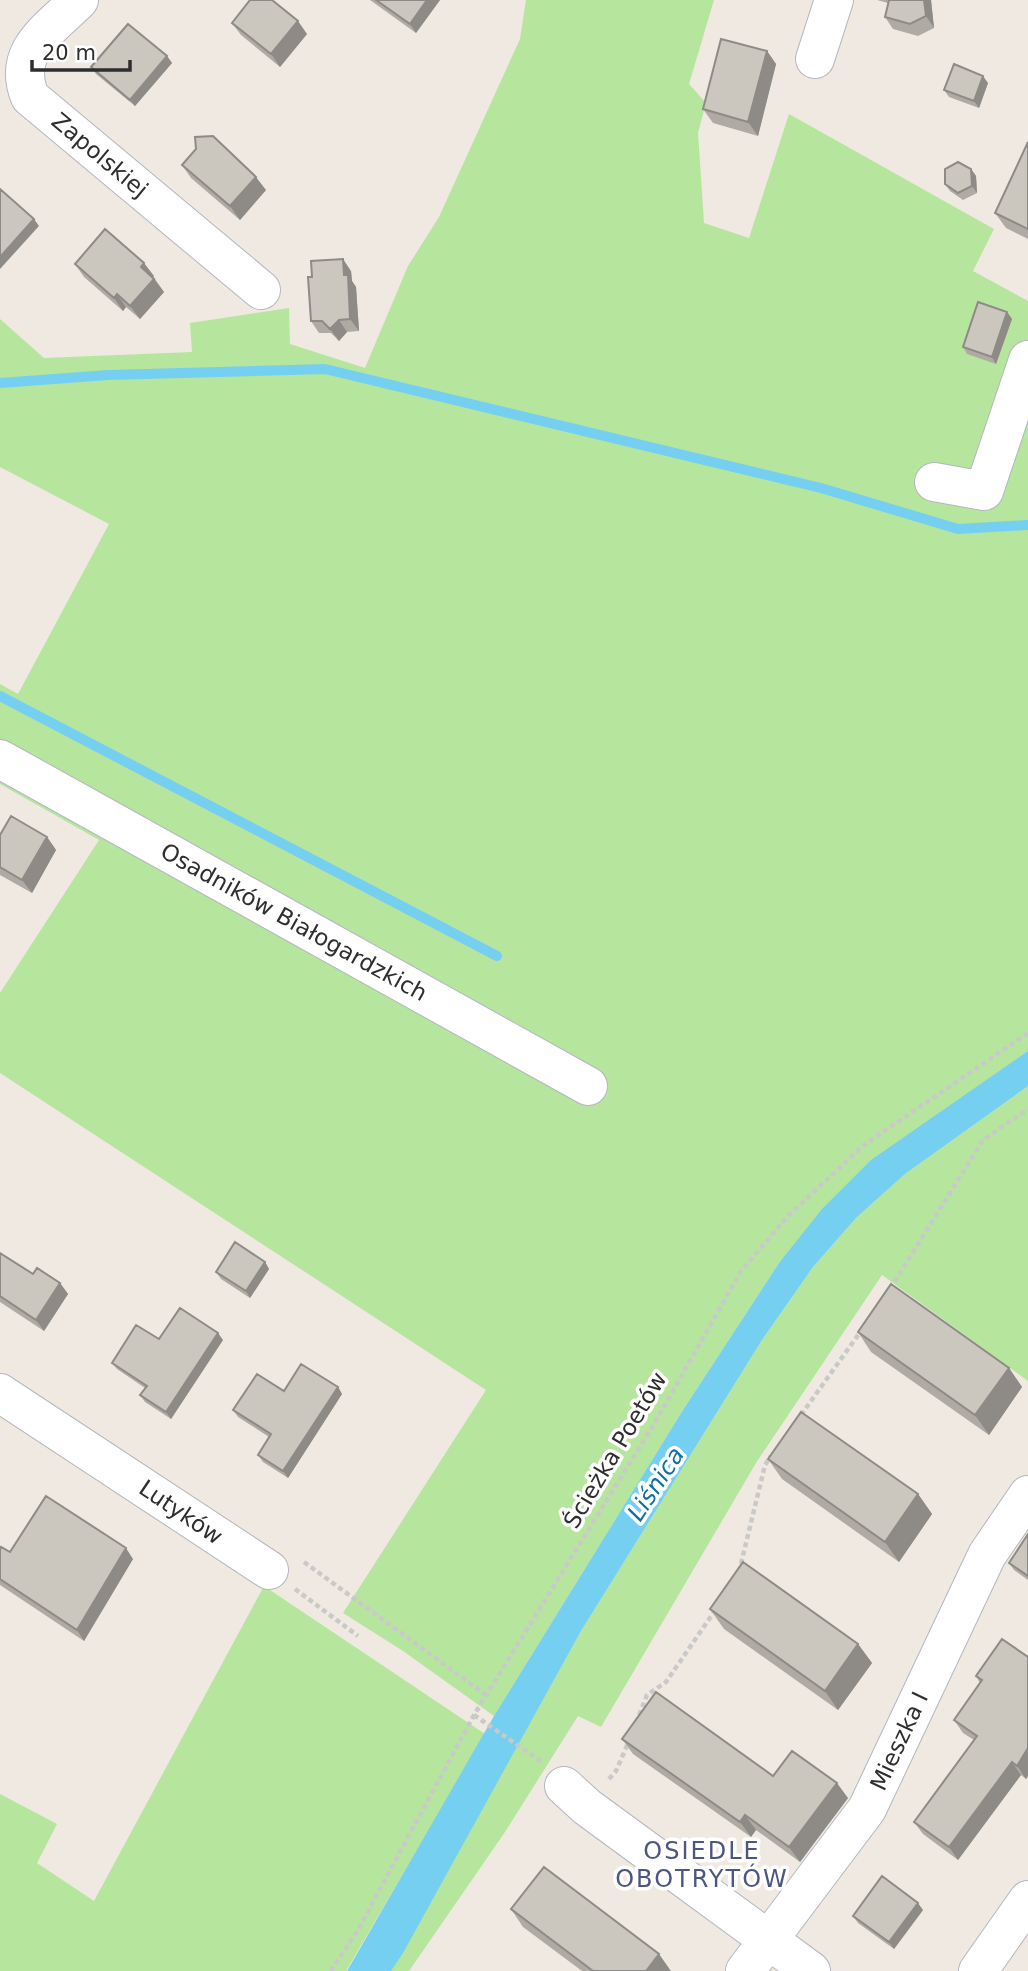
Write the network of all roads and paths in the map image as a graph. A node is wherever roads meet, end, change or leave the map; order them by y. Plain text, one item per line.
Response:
1 (79, 0) edge
2 (834, 0) edge
3 (815, 59) dead end
4 (261, 290) dead end
5 (1028, 360) edge
6 (934, 482) dead end
7 (0, 759) edge
8 (1028, 1032) edge
9 (588, 1086) dead end
10 (1028, 1109) edge
11 (884, 1298) edge
12 (862, 1330) edge
13 (0, 1394) edge
14 (794, 1424) edge
15 (772, 1454) edge
16 (1028, 1495) edge
17 (269, 1570) joint
18 (738, 1576) edge
19 (723, 1597) edge
20 (358, 1636) dead end
21 (474, 1715) junction
22 (534, 1754) dead end
23 (575, 1797) joint
24 (1028, 1900) edge
25 (767, 1940) junction
26 (331, 1971) edge
27 (745, 1971) edge
28 (811, 1971) edge
29 (978, 1971) edge

1 - 4 street, Zapolskiej
2 - 3 street
5 - 6 street
7 - 9 street, Osadników Białogardzkich
8 - 21 path, Ścieżka Poetów
10 - 11 path
12 - 14 path
13 - 17 street, Lutyków
15 - 18 path
16 - 25 street, Mieszka I
17 - 20 path
19 - 23 path
21 - 22 path
21 - 26 path, Ścieżka Poetów
23 - 25 street
24 - 29 street
25 - 27 street, Mieszka I
25 - 28 street

